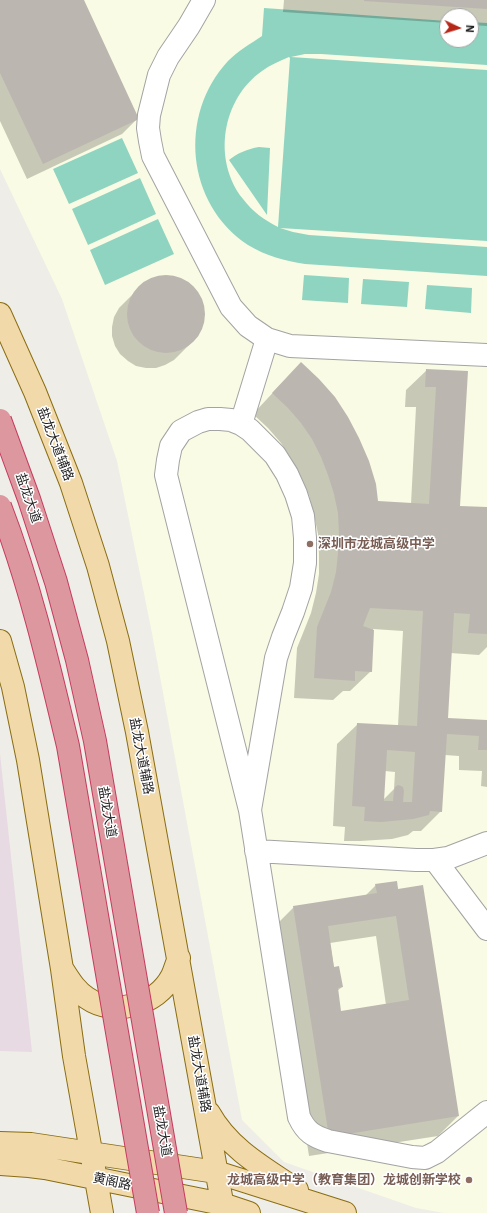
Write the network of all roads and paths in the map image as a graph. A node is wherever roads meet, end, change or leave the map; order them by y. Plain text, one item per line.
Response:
1 (204, 0) edge
2 (0, 314) edge
3 (267, 339) junction
4 (487, 355) edge
5 (0, 420) edge
6 (241, 424) junction
7 (0, 506) edge
8 (0, 640) edge
9 (250, 810) junction
10 (487, 843) edge
11 (256, 851) junction
12 (435, 860) junction
13 (487, 929) edge
14 (179, 958) junction
15 (62, 969) junction
16 (204, 1102) junction
17 (487, 1112) edge
18 (0, 1143) edge
19 (92, 1153) junction
20 (0, 1164) edge
21 (216, 1172) junction
22 (96, 1178) junction
23 (319, 1205) junction
24 (223, 1209) edge
25 (102, 1213) edge
26 (148, 1213) edge
27 (176, 1213) edge
28 (249, 1213) edge
29 (345, 1213) edge

1 - 3 lane
2 - 14 main road, 盐龙大道辅路
3 - 4 lane
3 - 6 lane
5 - 27 highway, 盐龙大道, bridge
6 - 9 lane
6 - 9 lane
7 - 26 highway, bridge
8 - 15 main road
9 - 11 lane
10 - 12 lane
11 - 12 lane
11 - 17 lane
12 - 13 lane
14 - 15 main road
14 - 16 main road, 盐龙大道辅路
15 - 19 main road
16 - 21 main road, 盐龙大道辅路
16 - 23 main road
18 - 19 main road, 黄阁路
19 - 21 main road, 黄阁路
19 - 22 main road
20 - 22 main road, 黄阁路
21 - 23 main road, 黄阁路
21 - 24 main road, 盐龙大道辅路
22 - 24 main road, 黄阁路
22 - 25 main road
23 - 29 main road, 黄阁路
24 - 28 main road, 黄阁路

